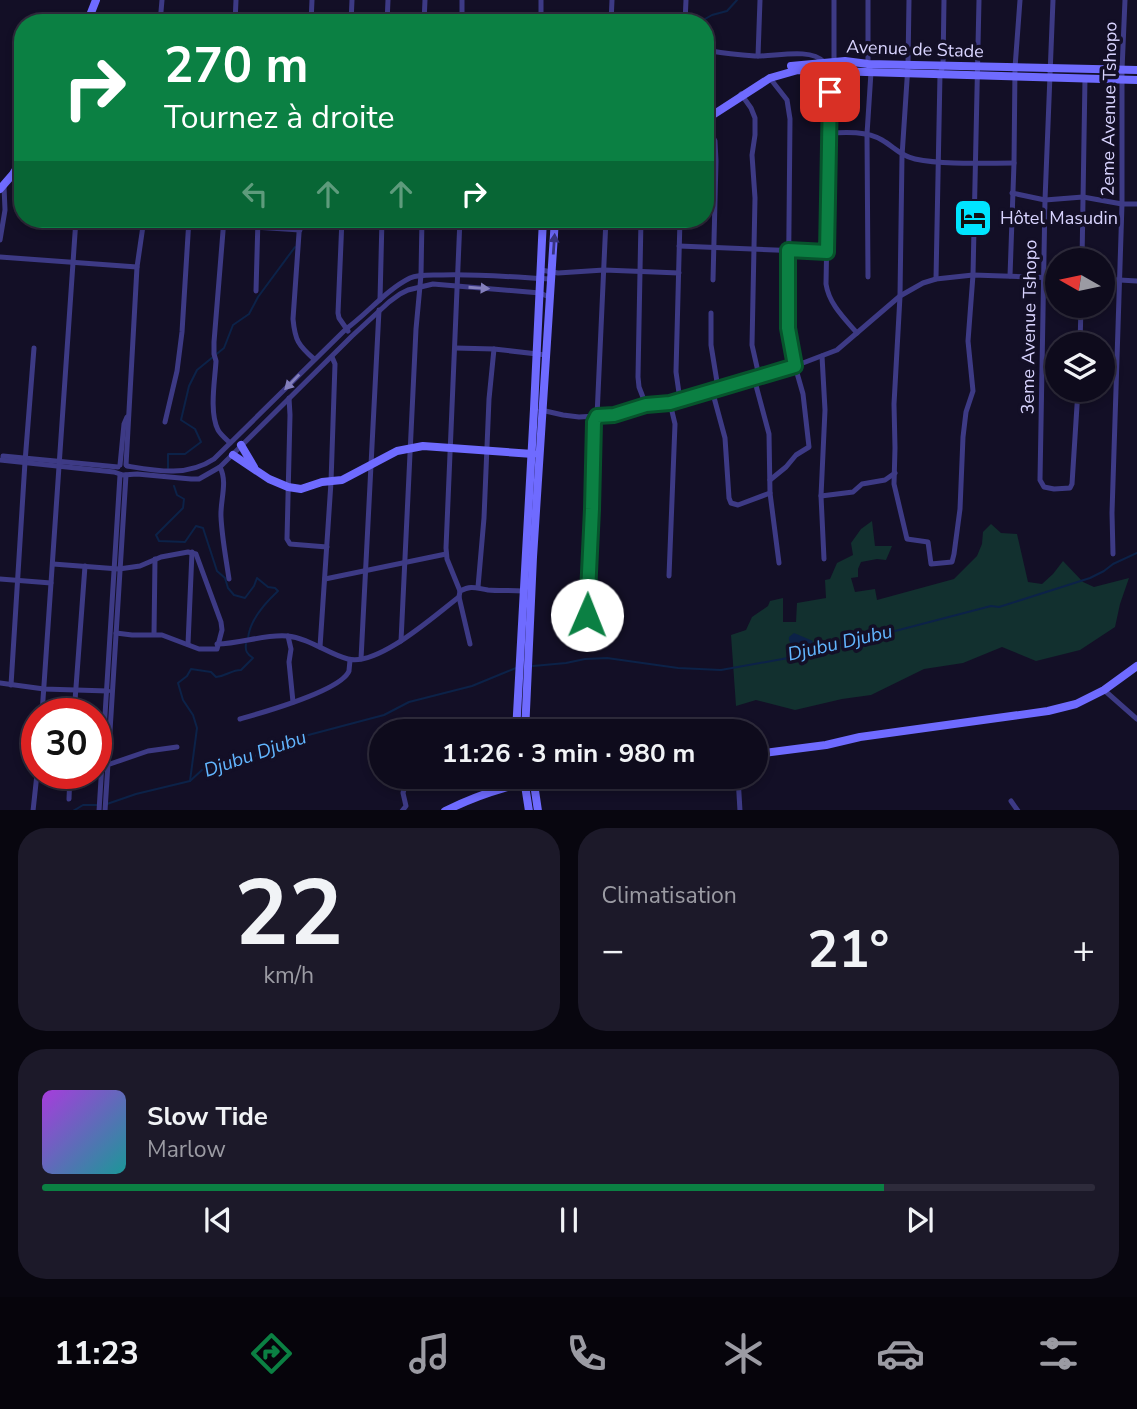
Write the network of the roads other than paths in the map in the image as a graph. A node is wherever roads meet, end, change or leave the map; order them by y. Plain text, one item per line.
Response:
1 (760, 0) edge
2 (834, 0) edge
3 (868, 0) edge
4 (909, 0) edge
5 (944, 0) edge
6 (979, 0) edge
7 (1020, 0) edge
8 (1054, 0) edge
9 (1125, 0) edge
10 (714, 51) edge
11 (758, 56) junction
12 (824, 62) junction
13 (834, 62) junction
14 (869, 68) junction
15 (908, 69) junction
16 (941, 70) junction
17 (1085, 70) junction
18 (1137, 70) edge
19 (831, 71) junction
20 (977, 71) junction
21 (1015, 72) junction
22 (1050, 73) junction
23 (1122, 75) junction
24 (769, 76) junction
25 (1085, 79) junction
26 (1137, 80) edge
27 (741, 95) junction
28 (714, 109) edge
29 (714, 115) edge
30 (828, 133) junction
31 (867, 134) junction
32 (714, 139) edge
33 (902, 156) junction
34 (938, 162) junction
35 (974, 162) junction
36 (1014, 163) junction
37 (14, 171) edge
38 (2, 188) edge
39 (1012, 193) junction
40 (1083, 197) junction
41 (1045, 200) junction
42 (1122, 204) junction
43 (1137, 204) edge
44 (75, 228) edge
45 (143, 228) edge
46 (188, 228) edge
47 (223, 228) edge
48 (258, 228) joint
49 (342, 228) edge
50 (383, 228) edge
51 (422, 228) edge
52 (460, 228) edge
53 (543, 228) edge
54 (554, 228) edge
55 (606, 228) edge
56 (641, 228) edge
57 (680, 228) edge
58 (300, 230) joint
59 (0, 240) edge
60 (679, 246) junction
61 (714, 247) junction
62 (1083, 248) edge
63 (754, 249) junction
64 (788, 250) junction
65 (827, 252) junction
66 (0, 257) edge
67 (72, 263) junction
68 (137, 268) junction
69 (604, 270) junction
70 (640, 272) junction
71 (679, 273) junction
72 (457, 274) junction
73 (540, 274) junction
74 (421, 275) junction
75 (972, 275) junction
76 (551, 276) junction
77 (1010, 276) junction
78 (868, 277) dead end
79 (1044, 277) junction
80 (936, 279) junction
81 (1115, 279) edge
82 (1119, 279) junction
83 (713, 280) dead end
84 (1137, 281) edge
85 (457, 286) junction
86 (420, 287) junction
87 (256, 290) dead end
88 (540, 293) junction
89 (900, 296) junction
90 (549, 297) junction
91 (381, 299) junction
92 (379, 311) junction
93 (711, 313) dead end
94 (346, 329) junction
95 (857, 333) junction
96 (352, 336) junction
97 (34, 348) dead end
98 (455, 348) junction
99 (494, 349) junction
100 (541, 354) junction
101 (822, 356) junction
102 (332, 357) junction
103 (314, 359) junction
104 (795, 366) junction
105 (756, 377) junction
106 (715, 389) junction
107 (289, 398) junction
108 (680, 400) junction
109 (1077, 402) edge
110 (670, 403) junction
111 (646, 405) junction
112 (538, 410) junction
113 (597, 416) junction
114 (165, 422) dead end
115 (230, 443) junction
116 (241, 445) junction
117 (410, 448) junction
118 (450, 448) junction
119 (488, 451) junction
120 (535, 454) junction
121 (233, 455) junction
122 (0, 458) edge
123 (25, 460) junction
124 (58, 463) junction
125 (220, 467) junction
126 (370, 467) junction
127 (256, 469) junction
128 (123, 470) junction
129 (895, 473) junction
130 (770, 480) junction
131 (331, 482) junction
132 (288, 487) junction
133 (770, 493) junction
134 (821, 496) junction
135 (327, 547) junction
136 (192, 552) junction
137 (446, 554) junction
138 (1113, 554) dead end
139 (155, 559) junction
140 (824, 559) dead end
141 (406, 563) junction
142 (779, 563) dead end
143 (52, 564) junction
144 (85, 566) junction
145 (116, 569) junction
146 (367, 570) junction
147 (669, 576) dead end
148 (0, 579) edge
149 (229, 579) dead end
150 (325, 579) junction
151 (18, 580) junction
152 (51, 583) junction
153 (478, 587) junction
154 (523, 591) junction
155 (459, 594) junction
156 (116, 633) junction
157 (154, 634) junction
158 (288, 636) junction
159 (590, 636) dead end
160 (401, 641) junction
161 (217, 643) junction
162 (188, 644) junction
163 (470, 644) dead end
164 (320, 648) junction
165 (361, 659) junction
166 (350, 660) junction
167 (524, 664) junction
168 (1137, 666) edge
169 (0, 683) edge
170 (11, 685) junction
171 (44, 689) junction
172 (1104, 690) junction
173 (76, 691) junction
174 (109, 691) junction
175 (43, 698) edge
176 (75, 698) edge
177 (109, 698) edge
178 (293, 702) junction
179 (240, 719) dead end
180 (518, 719) edge
181 (525, 719) edge
182 (1137, 719) edge
183 (177, 747) dead end
184 (768, 752) edge
185 (112, 763) edge
186 (35, 789) edge
187 (69, 789) edge
188 (104, 789) edge
189 (404, 789) edge
190 (496, 789) edge
191 (529, 789) edge
192 (532, 789) edge
193 (739, 789) edge
194 (69, 799) dead end
195 (102, 800) junction
196 (1011, 801) dead end
197 (33, 810) edge
198 (99, 810) edge
199 (105, 810) edge
200 (402, 810) edge
201 (445, 810) edge
202 (529, 810) edge
203 (538, 810) edge
204 (740, 810) edge
205 (1018, 810) edge

1 - 11 street
2 - 13 street
3 - 14 street
4 - 15 street
5 - 16 street
6 - 20 street
7 - 21 street
8 - 22 street, 3eme Avenue Tshopo
9 - 23 street, 2eme Avenue Tshopo
10 - 11 street
11 - 12 street
12 - 13 street, Avenue de Stade
12 - 19 street
12 - 24 street, Avenue de Stade
13 - 14 street, Avenue de Stade
14 - 15 street, Avenue de Stade
14 - 19 street
14 - 31 street
15 - 16 street, Avenue de Stade
15 - 33 street
16 - 20 street, Avenue de Stade
16 - 34 street
17 - 22 street, Avenue de Stade
17 - 23 street, Avenue de Stade
17 - 25 street
18 - 23 street, Avenue de Stade
19 - 24 street
19 - 30 street
20 - 21 street, Avenue de Stade
20 - 35 street
21 - 22 street, Avenue de Stade
21 - 36 street
22 - 25 street
22 - 41 street, 3eme Avenue Tshopo
23 - 25 street
23 - 26 street
23 - 42 street, 2eme Avenue Tshopo
24 - 27 street, Avenue de Stade
24 - 64 street
25 - 40 street
27 - 28 street, Avenue de Stade
27 - 29 street
27 - 63 street
30 - 31 street
30 - 65 street
31 - 33 street
31 - 78 street
32 - 61 street
33 - 34 street
33 - 89 street
34 - 35 street
34 - 80 street
35 - 36 street
35 - 75 street
36 - 39 street
37 - 38 street
38 - 59 street
39 - 41 street
39 - 77 street
40 - 41 street
40 - 42 street
40 - 62 street
41 - 79 street, 3eme Avenue Tshopo
42 - 43 street
42 - 82 street, 2eme Avenue Tshopo
44 - 67 street
45 - 68 street
46 - 114 street
47 - 115 street
48 - 58 street
48 - 87 street
49 - 94 street
50 - 91 street
51 - 74 street
52 - 72 street
53 - 73 street
76 -> 54 street
55 - 69 street
56 - 70 street
57 - 60 street
58 - 103 street
60 - 61 street
60 - 71 street
61 - 63 street
61 - 83 street
63 - 64 street
63 - 105 street
64 - 65 street
64 - 104 street
65 - 95 street
66 - 67 street
67 - 68 street
67 - 124 street
68 - 128 street
69 - 70 street
69 - 76 street
69 - 113 street
70 - 71 street
70 - 111 street
71 - 108 street
72 - 73 street
72 - 74 street
72 - 85 street
73 - 76 street
73 - 88 street
74 - 86 street
74 - 91 street
75 - 77 street
75 - 80 street
75 - 129 street
76 - 90 street
77 - 79 street
79 - 109 street, 3eme Avenue Tshopo
80 - 89 street
81 - 82 street
82 - 84 street
82 - 138 street, 2eme Avenue Tshopo
85 - 86 street
85 -> 88 street
85 - 98 street
86 - 92 street
86 - 117 street
88 - 90 street
88 - 100 street
89 - 95 street
89 - 129 street
90 - 100 street
91 - 92 street
91 - 94 street
92 - 96 street
92 - 126 street
93 - 106 street
94 - 96 street
94 - 103 street
95 - 101 street
96 - 102 street
97 - 123 street
98 - 99 street
98 - 118 street
99 - 100 street
99 - 119 street
100 - 112 street
101 - 104 street
101 - 134 street
102 - 107 street
102 - 131 street
103 -> 115 street
104 - 105 street
104 - 130 street
105 - 106 street
105 - 130 street
106 - 108 street
106 - 133 street
107 - 116 street
107 - 132 street
108 - 110 street
110 - 111 street
110 - 147 street
111 - 113 street
112 - 113 street
112 - 120 street
113 - 159 street
115 - 128 street
116 - 121 street
116 - 127 street
117 - 118 street
117 - 126 street
117 - 141 street
118 - 119 street
118 - 137 street
119 - 120 street
119 - 153 street
120 - 154 street
120 - 167 street
121 - 125 street
121 - 127 street
122 - 123 street
123 - 124 street
123 - 151 street
124 - 128 street
124 - 143 street
125 - 128 street
125 - 149 street
126 - 131 street
126 - 146 street
127 - 132 street
128 - 145 street
129 - 134 street
130 - 133 street
131 - 132 street
131 - 135 street
132 - 135 street
133 - 142 street
134 - 140 street
135 - 150 street
136 - 139 street
136 - 161 street
136 - 162 street
137 - 141 street
137 - 155 street
139 - 145 street
139 - 157 street
141 - 146 street
141 - 160 street
143 - 144 street
143 - 152 street
144 - 145 street
144 - 173 street
145 - 156 street
145 - 174 street
146 - 150 street
146 - 165 street
148 - 151 street
150 - 164 street
151 - 152 street
151 - 170 street
152 - 171 street
153 - 154 street
153 - 155 street
154 - 167 street
155 - 160 street
155 - 163 street
156 - 157 street
156 - 174 street
157 - 162 street
158 - 161 street
158 - 164 street
158 - 178 street
160 - 165 street
161 - 162 street
164 - 166 street
165 - 166 street
166 - 178 street
167 - 180 street
167 - 181 street
168 - 172 street
169 - 170 street
170 - 171 street
171 - 173 street
171 - 175 street
172 - 182 street
172 - 184 street
173 - 174 street
173 - 176 street
174 - 177 street
174 - 195 street
178 - 179 street
183 - 185 street
186 - 197 street
187 - 194 street
188 - 195 street
189 - 200 street
190 - 201 street
191 - 202 street
192 - 203 street
193 - 204 street
195 - 198 street
195 - 199 street
196 - 205 street

